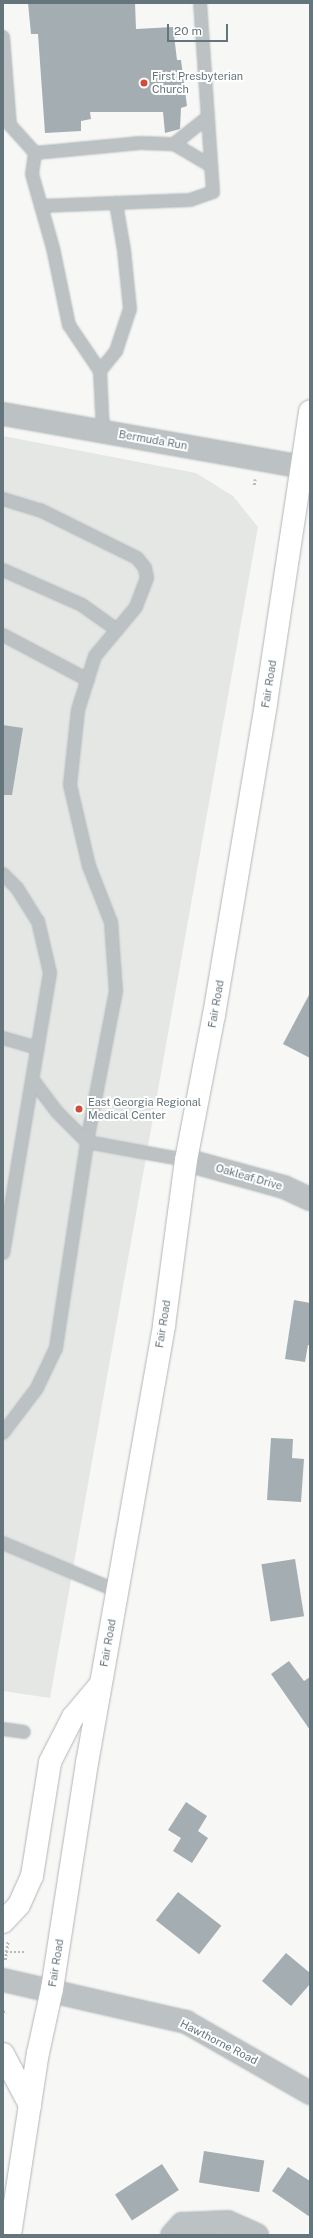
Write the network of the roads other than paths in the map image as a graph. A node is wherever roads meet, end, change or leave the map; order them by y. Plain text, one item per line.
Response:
1 (200, 3) edge
2 (3, 37) edge
3 (208, 117) junction
4 (174, 144) junction
5 (35, 153) junction
6 (211, 166) junction
7 (116, 203) junction
8 (41, 206) junction
9 (100, 372) junction
10 (310, 411) edge
11 (3, 414) edge
12 (103, 432) junction
13 (306, 467) edge
14 (3, 499) edge
15 (3, 570) edge
16 (117, 630) junction
17 (3, 636) edge
18 (88, 680) junction
19 (3, 874) edge
20 (3, 1038) edge
21 (38, 1048) junction
22 (34, 1081) junction
23 (87, 1142) junction
24 (186, 1160) junction
25 (310, 1199) edge
26 (3, 1253) edge
27 (3, 1433) edge
28 (3, 1543) edge
29 (117, 1591) junction
30 (100, 1684) junction
31 (3, 1729) edge
32 (24, 1732) dead end
33 (6, 1929) edge
34 (4, 1971) edge
35 (52, 1989) junction
36 (3, 2054) edge
37 (310, 2092) edge
38 (30, 2105) junction
39 (10, 2235) edge
40 (172, 2235) edge
41 (258, 2235) edge

1 - 3 lane
2 - 5 lane
3 - 4 lane
3 - 6 lane
4 - 5 lane
4 - 6 lane
5 - 8 lane
6 - 7 lane
7 - 8 lane
7 - 9 lane
8 - 9 lane
9 - 12 lane
10 - 13 main road, Fair Road
11 - 12 street, Bermuda Run
12 - 13 street, Bermuda Run
13 - 24 main road, Fair Road
14 - 16 lane
15 - 16 lane
16 - 18 lane
17 - 18 lane
18 - 23 lane
19 - 21 lane
20 - 21 lane
21 - 22 lane
22 - 23 lane
22 - 26 lane
23 - 24 lane
23 - 27 lane
24 - 25 street, Oakleaf Drive
24 - 29 main road, Fair Road
28 - 29 lane
29 - 30 main road, Fair Road
30 - 33 main road
30 - 35 main road, Fair Road
31 - 32 lane
34 - 35 street, Hawthorne Road
35 - 37 street, Hawthorne Road
35 - 38 main road, Fair Road
36 - 38 main road
38 - 39 main road, Fair Road
40 - 41 street

